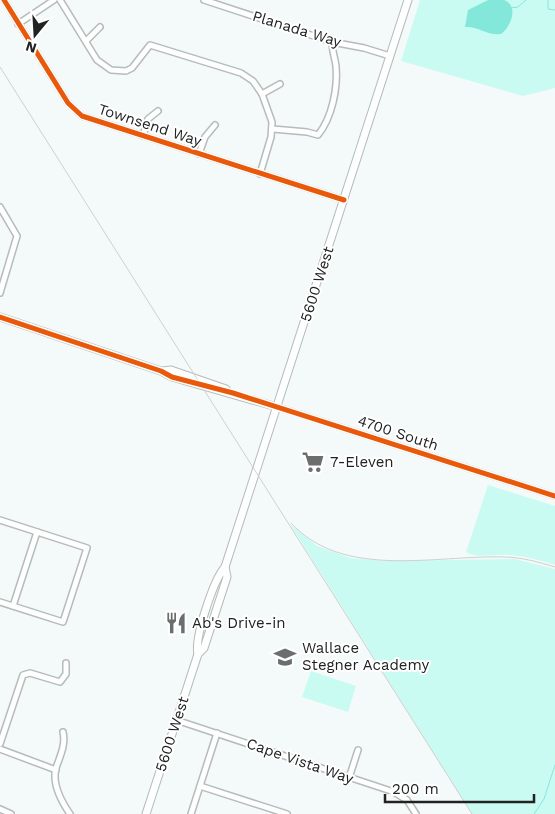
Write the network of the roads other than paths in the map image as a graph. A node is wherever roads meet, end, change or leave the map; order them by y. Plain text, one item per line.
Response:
1 (4, 0) edge
2 (54, 0) edge
3 (60, 0) edge
4 (204, 0) edge
5 (408, 0) edge
6 (18, 24) junction
7 (100, 27) dead end
8 (86, 41) junction
9 (332, 42) junction
10 (390, 56) junction
11 (280, 84) dead end
12 (262, 94) junction
13 (158, 110) dead end
14 (215, 125) dead end
15 (273, 129) junction
16 (143, 136) junction
17 (199, 154) junction
18 (260, 174) junction
19 (344, 200) junction
20 (0, 207) edge
21 (0, 293) edge
22 (0, 317) edge
23 (278, 407) junction
24 (555, 496) edge
25 (0, 520) edge
26 (37, 532) junction
27 (0, 602) edge
28 (13, 606) junction
29 (66, 663) dead end
30 (176, 720) junction
31 (63, 732) dead end
32 (217, 733) junction
33 (0, 744) edge
34 (0, 749) edge
35 (358, 750) dead end
36 (56, 770) junction
37 (349, 778) junction
38 (200, 786) junction
39 (0, 809) edge
40 (11, 814) edge
41 (70, 814) edge
42 (146, 814) edge
43 (191, 814) edge
44 (287, 814) edge
45 (416, 814) edge

1 - 6 street, Townsend Way
2 - 6 street
3 - 8 street
4 - 9 street, Planada Way
5 - 10 main road, 5600 West
6 - 16 street, Townsend Way
7 - 8 street
8 - 12 street
9 - 10 street, Planada Way
9 - 15 street
10 - 19 main road, 5600 West
11 - 12 street
12 - 15 street
13 - 16 street
14 - 17 street
15 - 18 street
16 - 17 street, Townsend Way
17 - 18 street, Townsend Way
18 - 19 street, Townsend Way
19 - 23 main road, 5600 West
20 - 21 street
22 - 23 main road, 4700 South
23 - 24 street, 4700 South
23 - 30 main road, 5600 West
25 - 26 street
26 - 28 street
26 - 28 street
27 - 28 street
29 - 33 street
30 - 32 street, Cape Vista Way
30 - 42 main road, 5600 West
31 - 36 street
32 - 37 street, Cape Vista Way
32 - 38 street
34 - 36 street
35 - 37 street
36 - 41 street
37 - 45 street, Cape Vista Way
38 - 43 street
38 - 44 street
39 - 40 street

